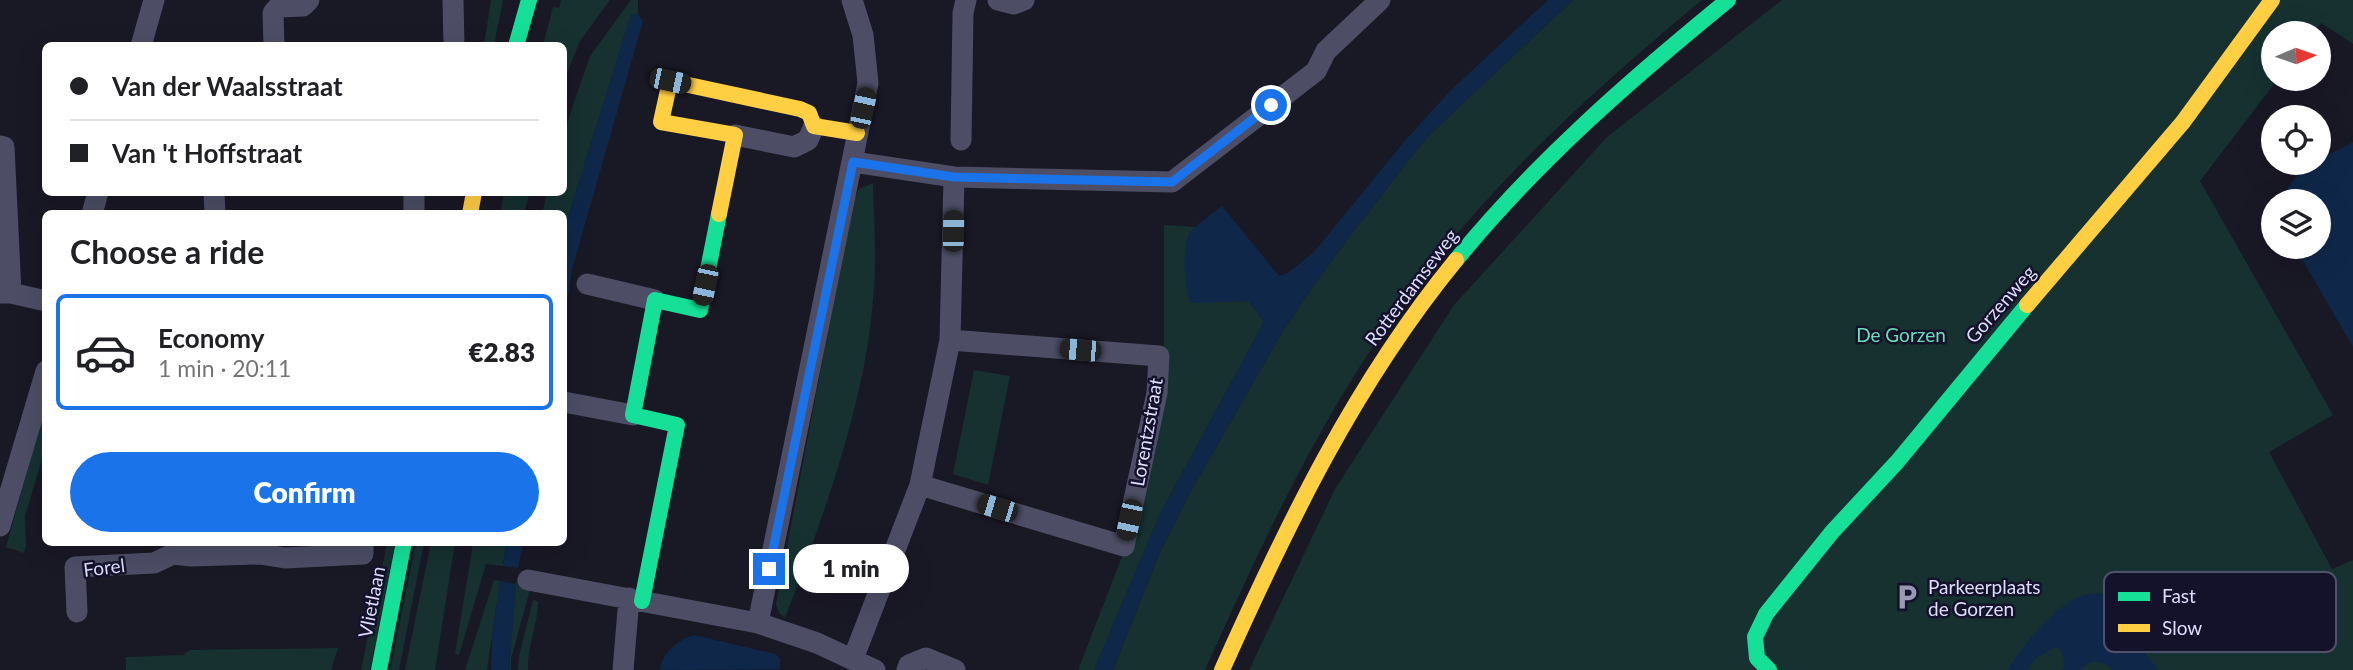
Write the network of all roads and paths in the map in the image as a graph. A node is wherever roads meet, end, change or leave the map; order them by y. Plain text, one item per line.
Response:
1 (154, 0) edge
2 (309, 0) edge
3 (453, 0) edge
4 (529, 0) edge
5 (852, 0) edge
6 (966, 0) edge
7 (998, 0) edge
8 (1024, 0) edge
9 (1379, 0) edge
10 (1728, 0) edge
11 (2272, 0) edge
12 (142, 42) edge
13 (274, 42) edge
14 (454, 42) edge
15 (517, 42) edge
16 (814, 126) junction
17 (857, 133) junction
18 (735, 135) junction
19 (961, 140) dead end
20 (0, 146) edge
21 (853, 162) junction
22 (954, 177) junction
23 (587, 284) dead end
24 (6, 293) edge
25 (42, 300) edge
26 (655, 300) junction
27 (950, 340) junction
28 (42, 384) edge
29 (567, 403) edge
30 (633, 415) junction
31 (920, 485) junction
32 (0, 526) edge
33 (363, 546) edge
34 (403, 546) edge
35 (172, 548) edge
36 (528, 580) dead end
37 (635, 599) junction
38 (77, 612) dead end
39 (758, 623) junction
40 (853, 659) junction
41 (379, 670) edge
42 (623, 670) edge
43 (875, 670) edge
44 (907, 670) edge
45 (955, 670) edge
46 (1222, 670) edge
47 (1769, 670) edge

1 - 12 street
2 - 13 street
3 - 14 street
4 - 15 street
5 - 17 street
6 - 19 street
7 - 8 street
9 - 22 street
10 - 46 street, Rotterdamseweg
11 - 47 street, Gorzenweg
16 - 17 street
16 - 18 street
16 - 18 street
17 - 21 street
18 - 26 street
20 - 24 street
21 - 22 street
21 - 39 street
22 - 27 street
23 - 26 street
24 - 25 street
26 - 30 street
27 - 31 street
27 - 31 street, Lorentzstraat
28 - 32 street
29 - 30 street
30 - 37 street
31 - 40 street
33 - 35 street, Forel
34 - 41 street, Vlietlaan
35 - 38 street, Forel
36 - 37 street
37 - 39 street
37 - 42 street
39 - 40 street
40 - 43 street
44 - 45 street

